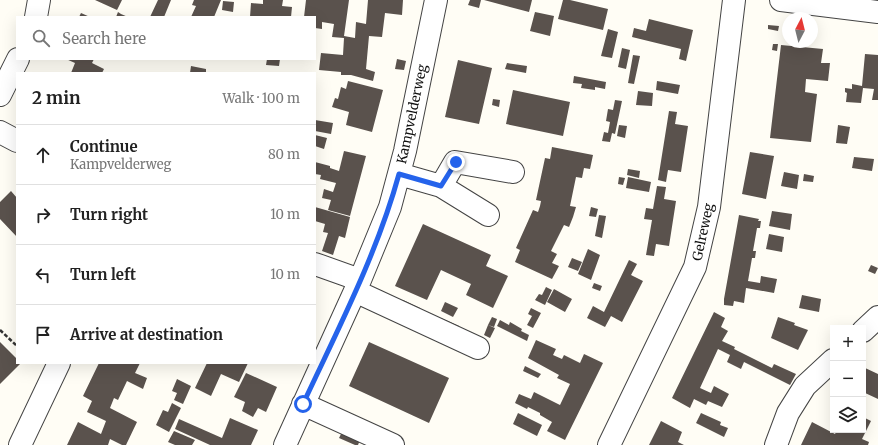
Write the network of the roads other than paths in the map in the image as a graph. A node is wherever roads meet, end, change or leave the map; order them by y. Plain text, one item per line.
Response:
1 (39, 0) edge
2 (436, 0) edge
3 (734, 0) edge
4 (781, 0) edge
5 (835, 4) edge
6 (878, 12) edge
7 (36, 16) edge
8 (18, 60) edge
9 (0, 95) edge
10 (0, 132) edge
11 (16, 140) edge
12 (513, 172) dead end
13 (399, 174) junction
14 (441, 186) junction
15 (488, 215) dead end
16 (316, 265) edge
17 (358, 286) junction
18 (878, 317) edge
19 (866, 328) edge
20 (478, 348) dead end
21 (832, 361) edge
22 (59, 364) edge
23 (303, 404) junction
24 (20, 445) edge
25 (285, 445) edge
26 (394, 445) edge
27 (609, 445) edge
28 (776, 445) edge

1 - 7 street
2 - 13 street, Kampvelderweg
3 - 27 street, Gelreweg
4 - 5 street
5 - 6 street
8 - 9 street
10 - 11 street
12 - 14 street
13 - 14 street
13 - 17 street, Kampvelderweg
14 - 15 street
16 - 17 street
17 - 20 street
17 - 23 street, Kampvelderweg
18 - 19 street
21 - 28 street
22 - 24 street
23 - 25 street, Kampvelderweg
23 - 26 street

